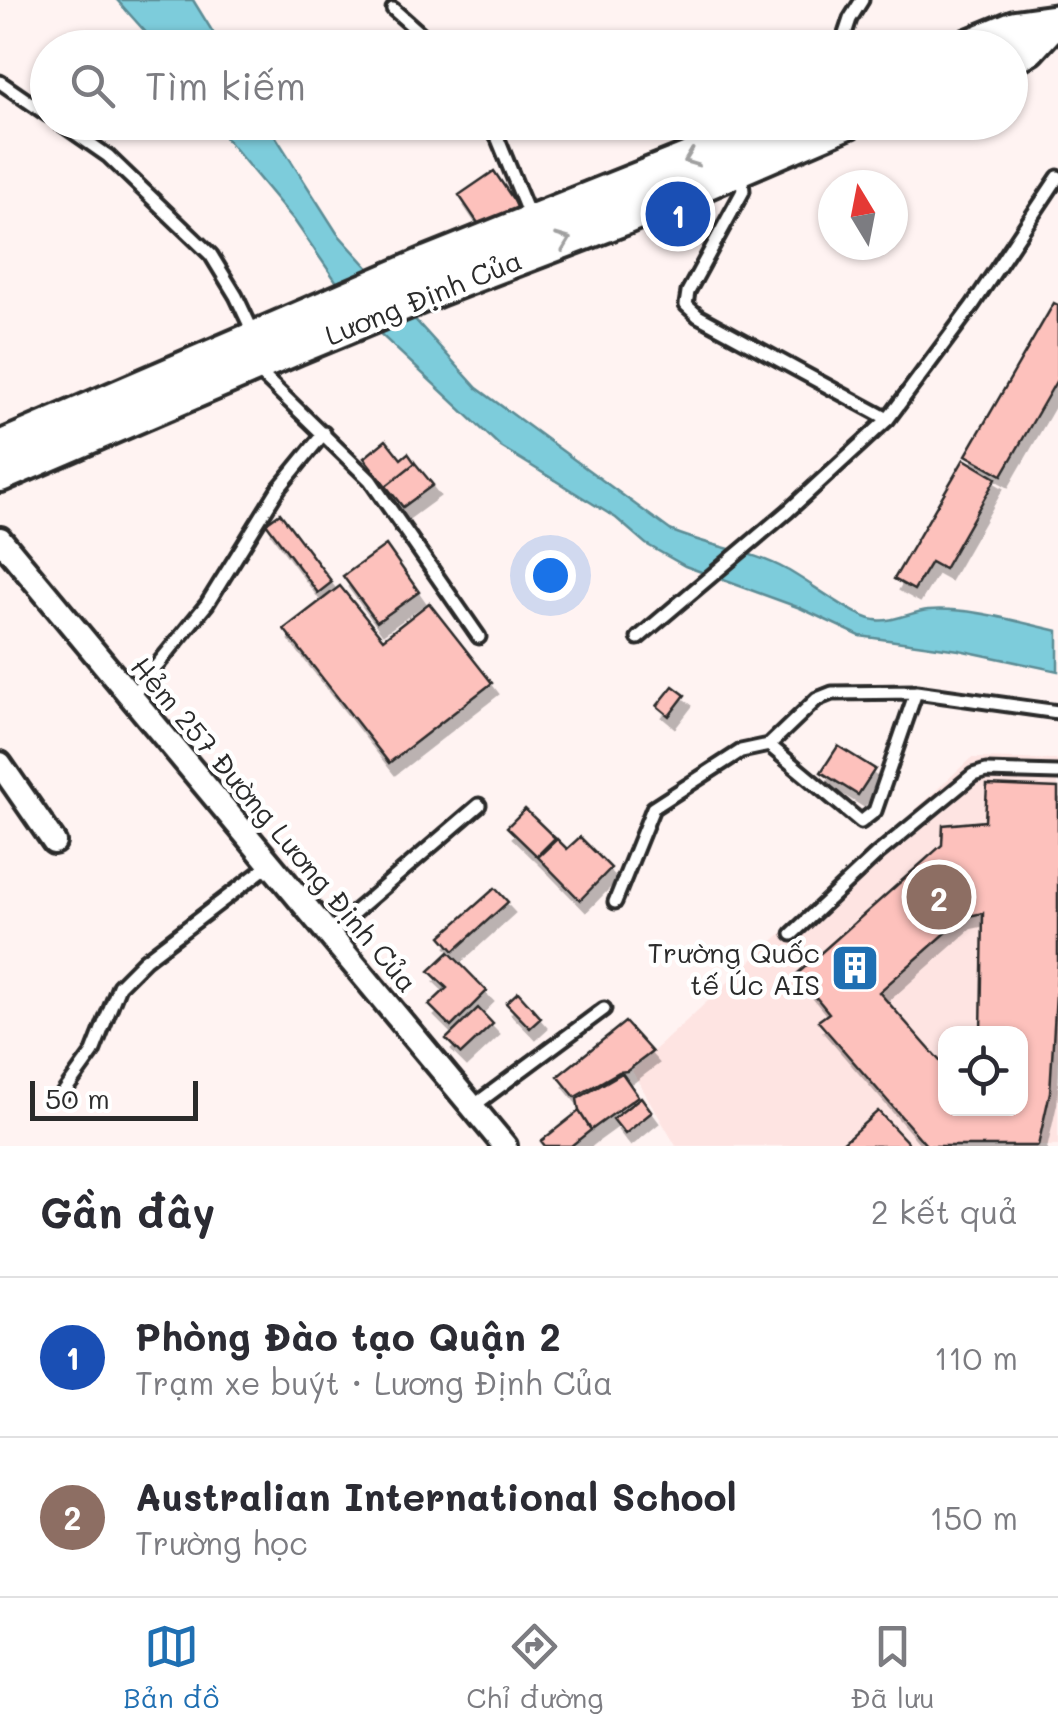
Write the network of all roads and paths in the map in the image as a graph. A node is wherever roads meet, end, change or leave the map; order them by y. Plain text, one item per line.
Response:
1 (862, 0) edge
2 (392, 9) dead end
3 (1054, 23) edge
4 (416, 30) edge
5 (847, 30) edge
6 (1008, 30) edge
7 (1028, 49) edge
8 (0, 82) edge
9 (30, 102) edge
10 (85, 140) edge
11 (498, 140) edge
12 (736, 140) edge
13 (803, 140) edge
14 (740, 166) junction
15 (1058, 177) edge
16 (531, 221) junction
17 (434, 276) junction
18 (254, 352) junction
19 (888, 420) junction
20 (324, 433) junction
21 (0, 448) edge
22 (0, 475) edge
23 (0, 538) edge
24 (479, 637) dead end
25 (638, 638) dead end
26 (916, 692) junction
27 (130, 698) junction
28 (1058, 712) edge
29 (769, 745) junction
30 (0, 764) edge
31 (1058, 772) edge
32 (479, 805) dead end
33 (54, 842) dead end
34 (270, 865) junction
35 (615, 902) dead end
36 (332, 931) junction
37 (792, 934) dead end
38 (604, 1008) dead end
39 (62, 1095) dead end
40 (472, 1107) junction
41 (504, 1146) edge

1 - 5 lane
2 - 4 lane
3 - 6 main road
3 - 7 main road
8 - 9 lane
10 - 18 lane
11 - 16 lane
12 -> 16 main road, Lương Định Của
13 - 14 main road, Lương Định Của
17 -> 14 main road, Lương Định Của
14 - 19 lane
15 - 19 lane
16 - 17 main road, Lương Định Của
17 - 18 main road, Lương Định Của
18 - 20 lane
18 - 21 main road, Lương Định Của
18 - 22 main road, Lương Định Của
19 - 25 lane
20 - 24 lane
20 - 27 lane
23 - 27 street, Hẻm 257 Đường Lương Định Của
26 - 28 lane
26 - 29 lane
26 - 29 lane
27 - 34 street, Hẻm 257 Đường Lương Định Của
29 - 35 lane
30 - 33 street
31 - 37 lane
32 - 36 lane
34 - 36 street, Hẻm 257 Đường Lương Định Của
34 - 39 lane
36 - 40 street, Hẻm 257 Đường Lương Định Của
38 - 40 lane
40 - 41 street, Hẻm 257 Đường Lương Định Của

